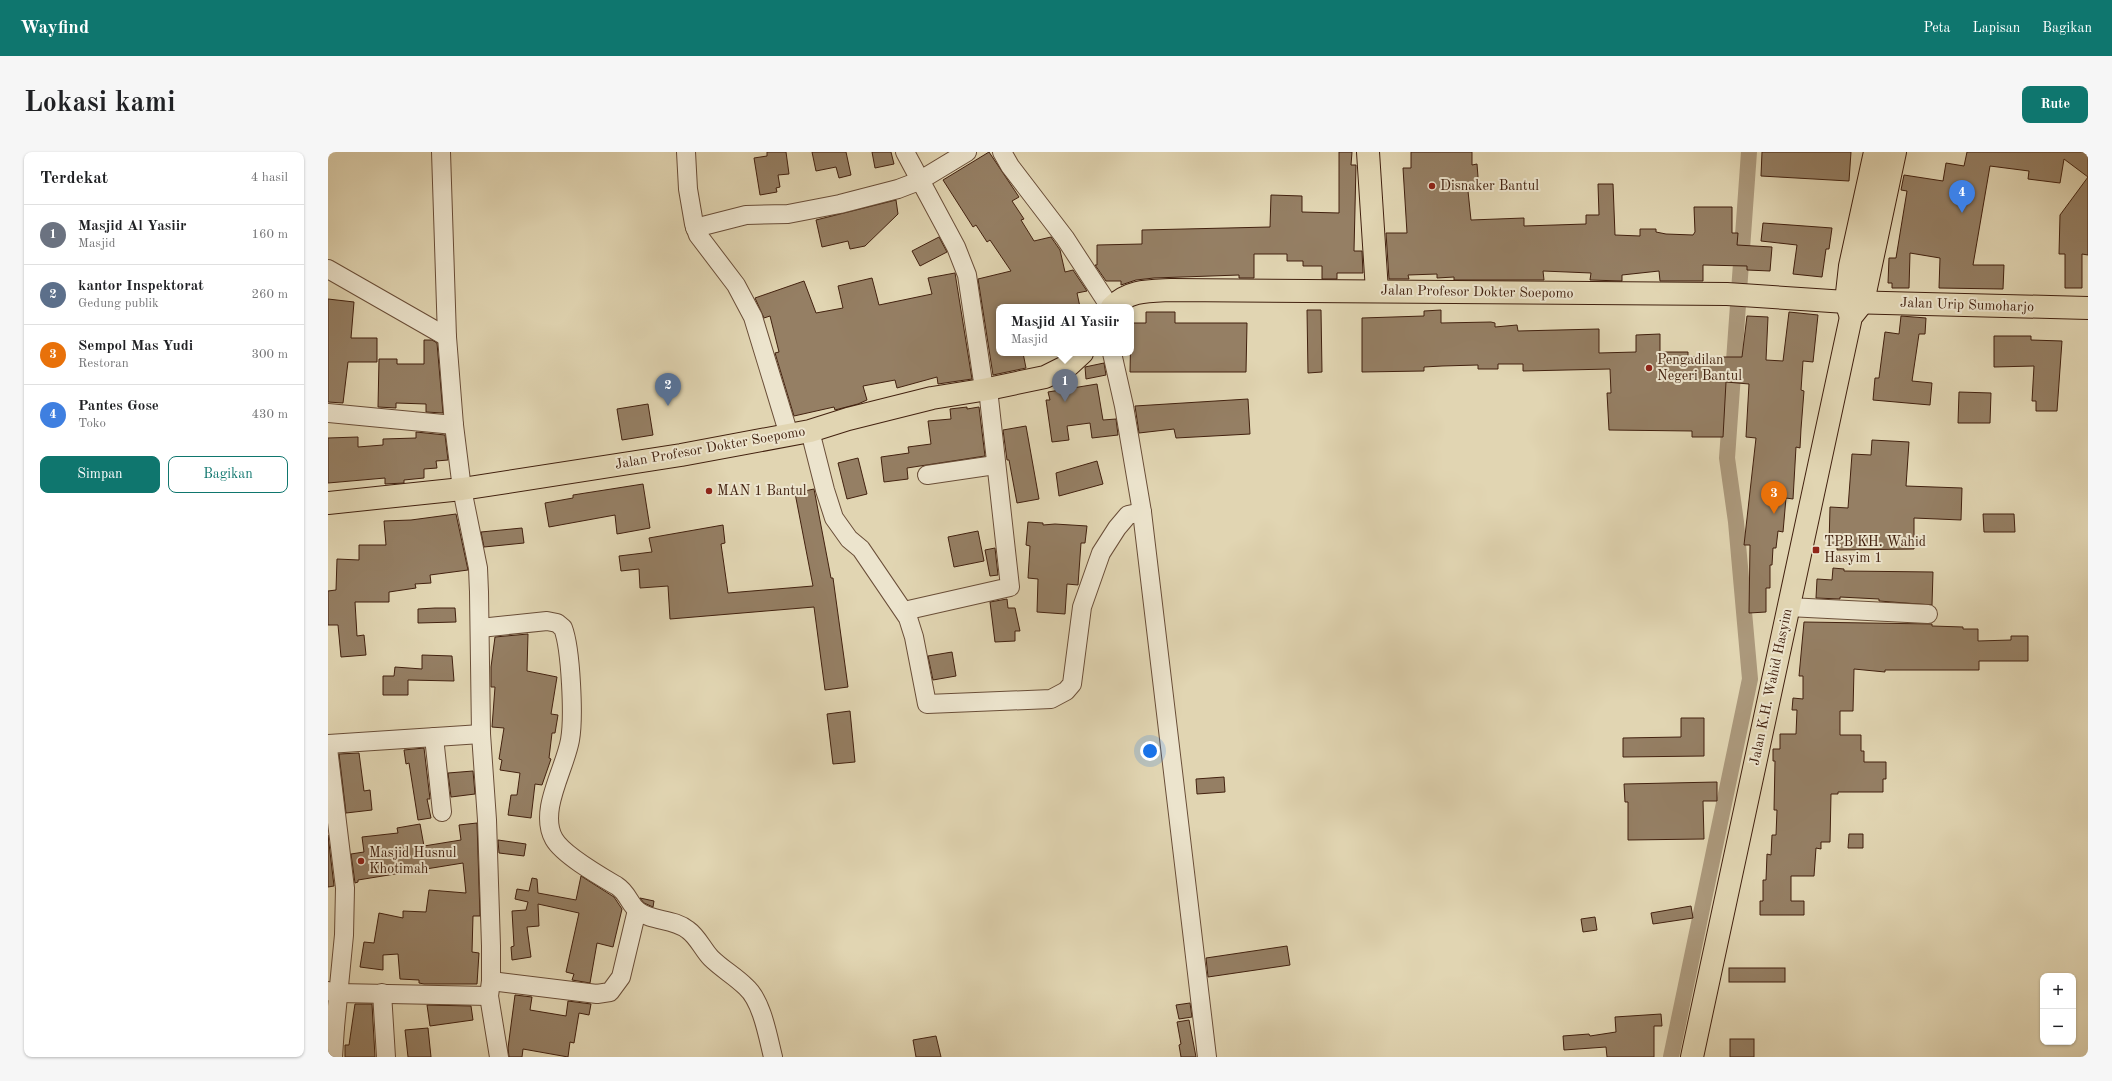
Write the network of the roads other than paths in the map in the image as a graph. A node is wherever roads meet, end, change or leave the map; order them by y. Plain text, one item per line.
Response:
1 (441, 152) edge
2 (686, 152) edge
3 (905, 152) edge
4 (967, 152) edge
5 (1002, 152) edge
6 (1368, 152) edge
7 (1875, 152) edge
8 (1895, 152) edge
9 (919, 181) junction
10 (695, 228) junction
11 (328, 269) edge
12 (1377, 291) junction
13 (1109, 304) edge
14 (1116, 304) edge
15 (1854, 307) junction
16 (2088, 308) edge
17 (448, 337) junction
18 (1079, 356) edge
19 (1113, 356) edge
20 (986, 389) junction
21 (328, 413) edge
22 (454, 425) junction
23 (800, 433) junction
24 (995, 465) junction
25 (927, 475) dead end
26 (462, 489) junction
27 (328, 503) edge
28 (1142, 512) junction
29 (1788, 607) junction
30 (904, 611) junction
31 (1928, 614) dead end
32 (480, 628) junction
33 (481, 734) junction
34 (434, 737) junction
35 (328, 744) edge
36 (328, 748) edge
37 (442, 812) dead end
38 (637, 910) junction
39 (490, 988) junction
40 (333, 992) edge
41 (382, 993) junction
42 (332, 1027) edge
43 (333, 1057) edge
44 (386, 1057) edge
45 (499, 1057) edge
46 (773, 1057) edge
47 (1207, 1057) edge
48 (1692, 1057) edge

1 - 17 street
2 - 10 street
3 - 9 street
4 - 9 street
5 - 13 street
6 - 12 main road
7 - 15 main road
8 - 15 main road
9 - 10 street
9 - 20 street
10 - 23 street
11 - 17 street
12 - 14 main road, Jalan Profesor Dokter Soepomo
12 - 15 main road, Jalan Profesor Dokter Soepomo
15 - 16 main road, Jalan Urip Sumoharjo
15 - 29 main road, Jalan K.H. Wahid Hasyim
17 - 22 street
18 - 20 main road, Jalan Profesor Dokter Soepomo
19 - 28 street
20 - 23 main road, Jalan Profesor Dokter Soepomo
20 - 24 street
21 - 22 street
22 - 26 street
23 - 26 main road, Jalan Profesor Dokter Soepomo
23 - 30 street
24 - 25 street
24 - 30 street
26 - 27 main road, Jalan Profesor Dokter Soepomo
26 - 32 street
28 - 30 street
28 - 47 street
29 - 31 street
29 - 48 main road, Jalan K.H. Wahid Hasyim
32 - 33 street
32 - 38 street
33 - 34 street
33 - 39 street
34 - 35 street
34 - 37 street
36 - 40 street
38 - 39 street
38 - 46 street
39 - 41 street
39 - 45 street
40 - 41 street
40 - 42 street
41 - 44 street
42 - 43 street

